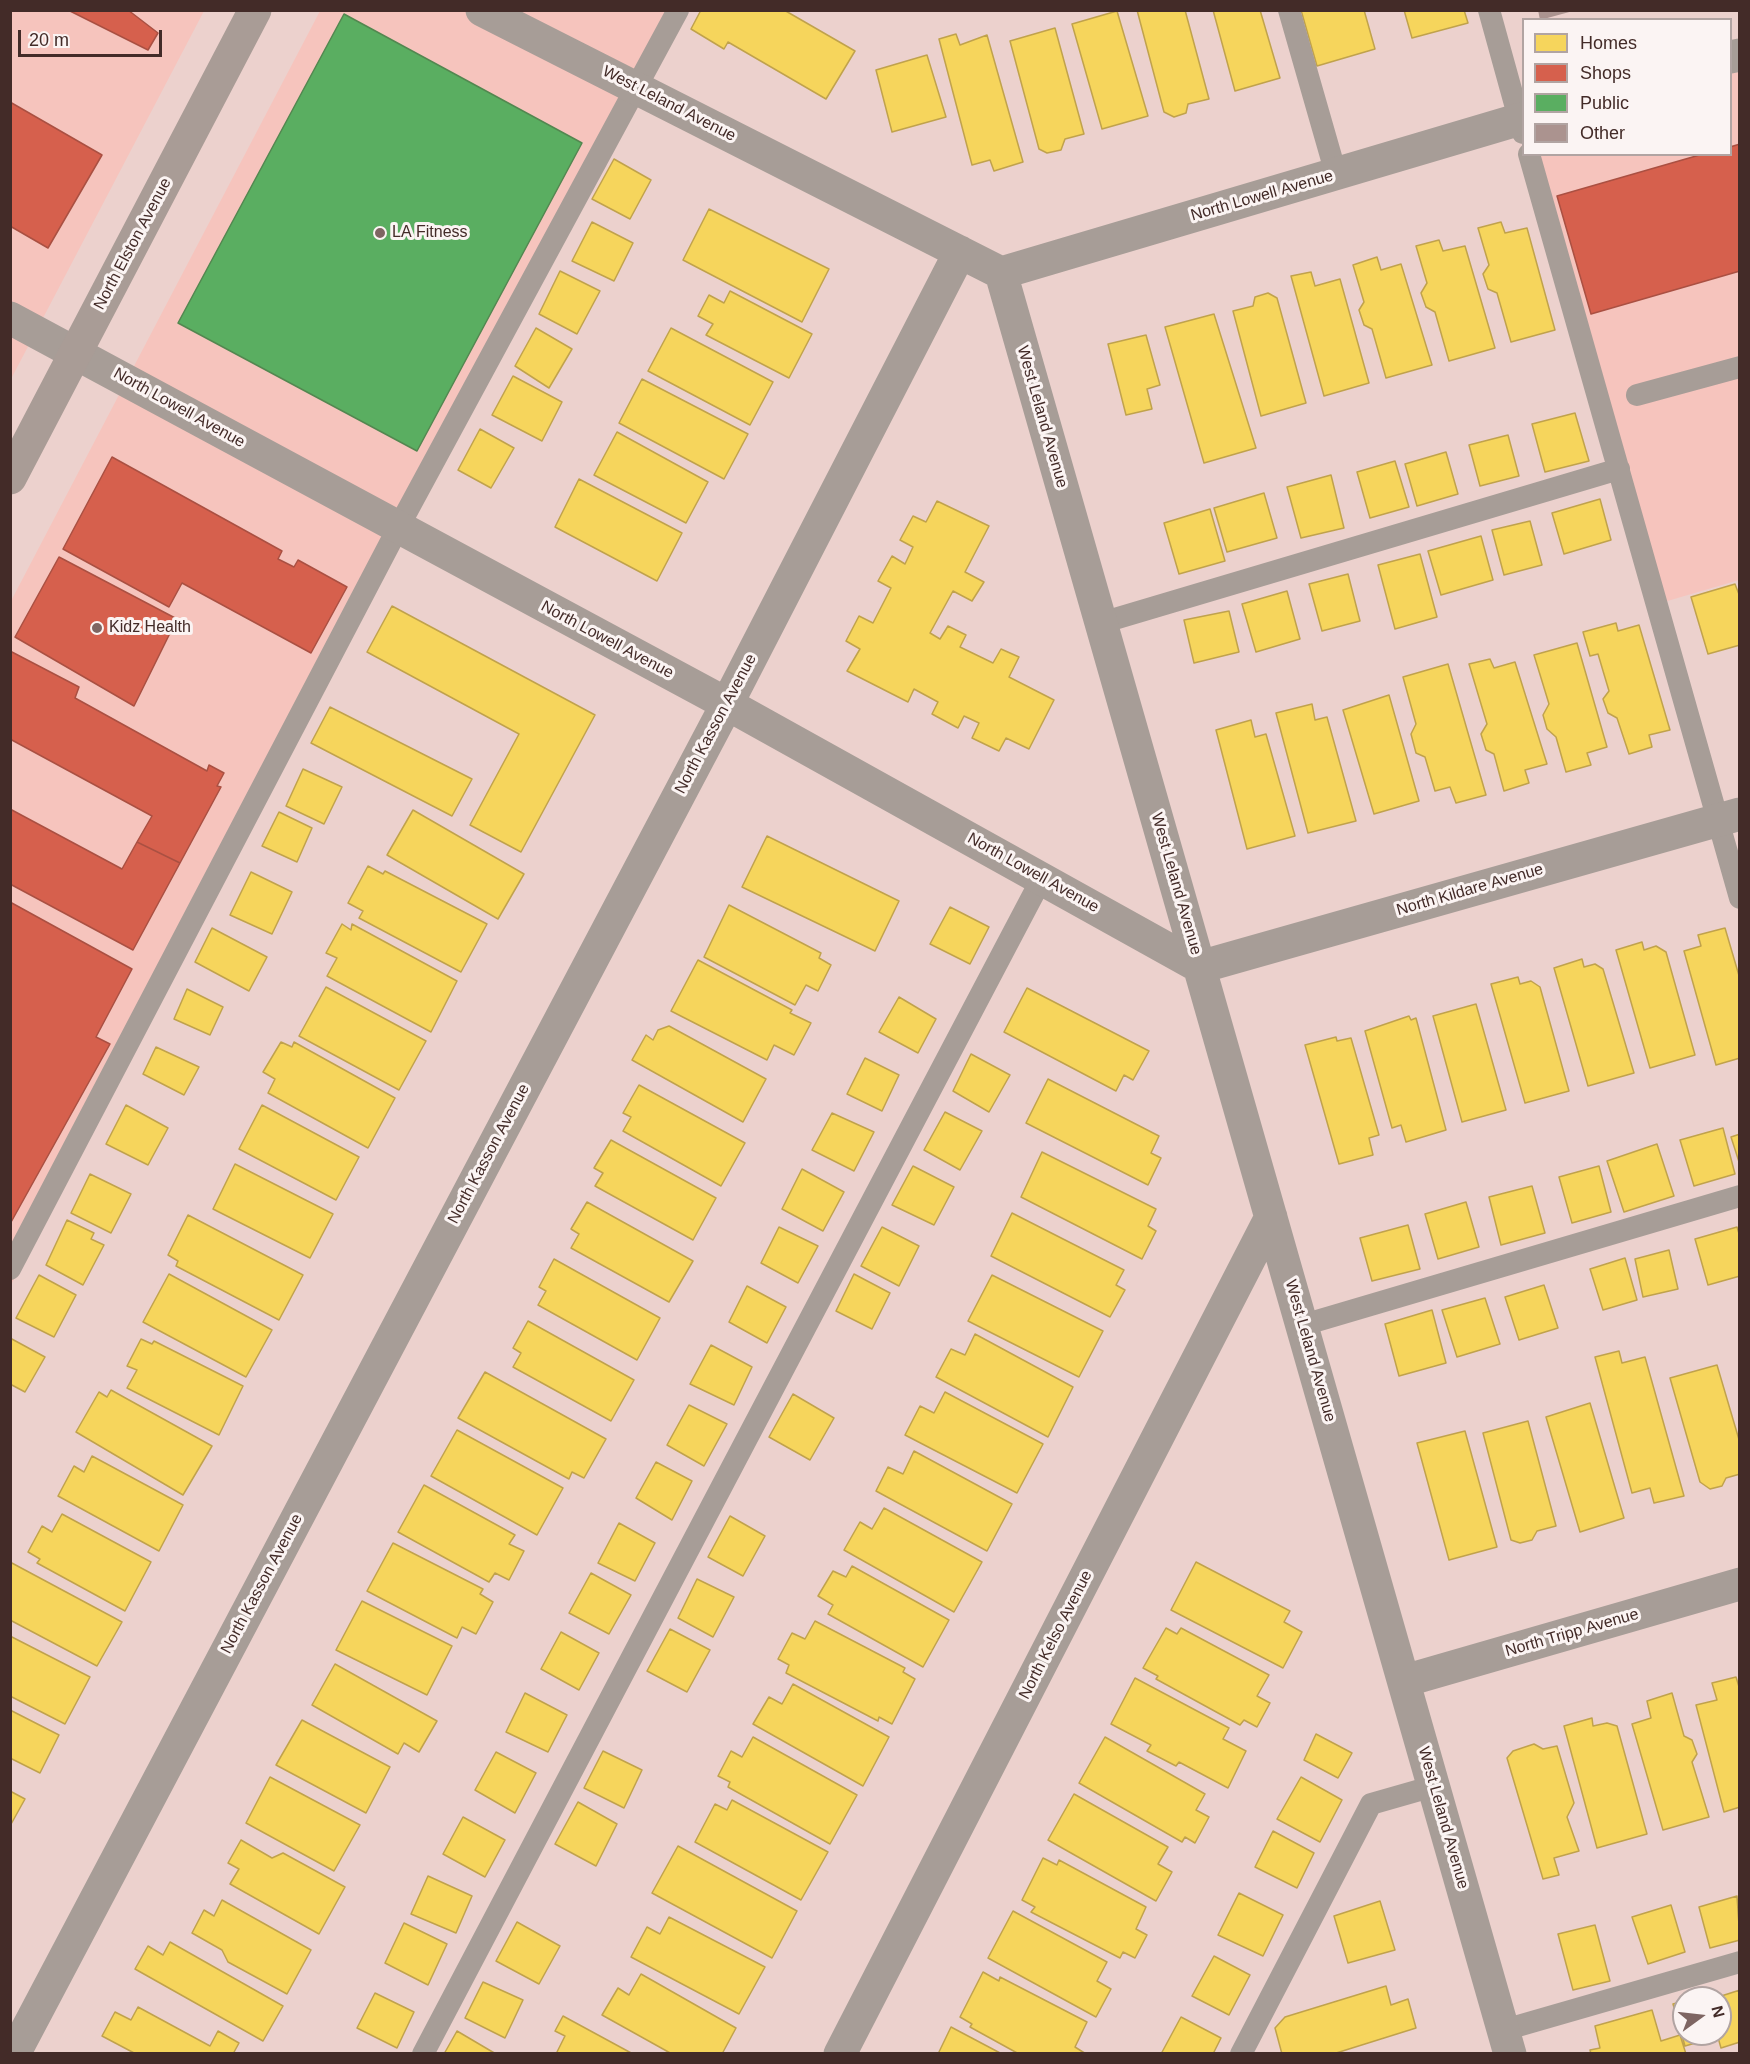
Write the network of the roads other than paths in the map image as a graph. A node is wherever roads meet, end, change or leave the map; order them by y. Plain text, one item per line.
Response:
1 (482, 10) edge
2 (678, 10) edge
3 (1289, 10) edge
4 (1489, 10) edge
5 (244, 16) edge
6 (523, 20) edge
7 (636, 87) junction
8 (1522, 124) edge
9 (1530, 156) edge
10 (1336, 174) junction
11 (960, 252) junction
12 (1001, 273) junction
13 (10, 318) edge
14 (76, 352) junction
15 (1740, 367) edge
16 (1637, 395) dead end
17 (1619, 469) junction
18 (10, 478) edge
19 (398, 528) junction
20 (1101, 623) junction
21 (728, 704) junction
22 (1729, 817) edge
23 (1042, 878) junction
24 (1740, 898) edge
25 (1200, 967) junction
26 (1740, 1196) edge
27 (1271, 1217) junction
28 (10, 1269) edge
29 (1303, 1325) junction
30 (1740, 1584) edge
31 (1404, 1681) junction
32 (1434, 1786) junction
33 (1740, 1962) edge
34 (1507, 2042) edge
35 (14, 2054) edge
36 (423, 2054) edge
37 (840, 2054) edge
38 (1241, 2054) edge

1 - 6 street, West Leland Avenue
2 - 7 lane
3 - 10 lane
4 - 8 lane
5 - 14 main road, North Elston Avenue
6 - 7 street, West Leland Avenue
7 - 11 street, West Leland Avenue
7 - 19 lane
8 - 10 street, North Lowell Avenue
9 - 17 lane
10 - 12 street, North Lowell Avenue
11 - 12 street, West Leland Avenue
11 - 21 street, North Kasson Avenue
12 - 20 street, West Leland Avenue
13 - 14 street, North Lowell Avenue
14 - 18 main road, North Elston Avenue
14 - 19 street, North Lowell Avenue
15 - 16 lane
17 - 20 lane
17 - 22 lane
19 - 21 street, North Lowell Avenue
19 - 28 lane
20 - 25 street, West Leland Avenue
21 - 23 street, North Lowell Avenue
21 - 35 street, North Kasson Avenue
22 - 24 lane
22 - 25 street, North Kildare Avenue
23 - 25 street, North Lowell Avenue
23 - 36 lane
25 - 27 street, West Leland Avenue
26 - 29 lane
27 - 29 street, West Leland Avenue
27 - 37 street, North Kelso Avenue
29 - 31 street, West Leland Avenue
30 - 31 street, North Tripp Avenue
31 - 32 street, West Leland Avenue
32 - 34 street, West Leland Avenue
32 - 38 lane
33 - 34 lane

